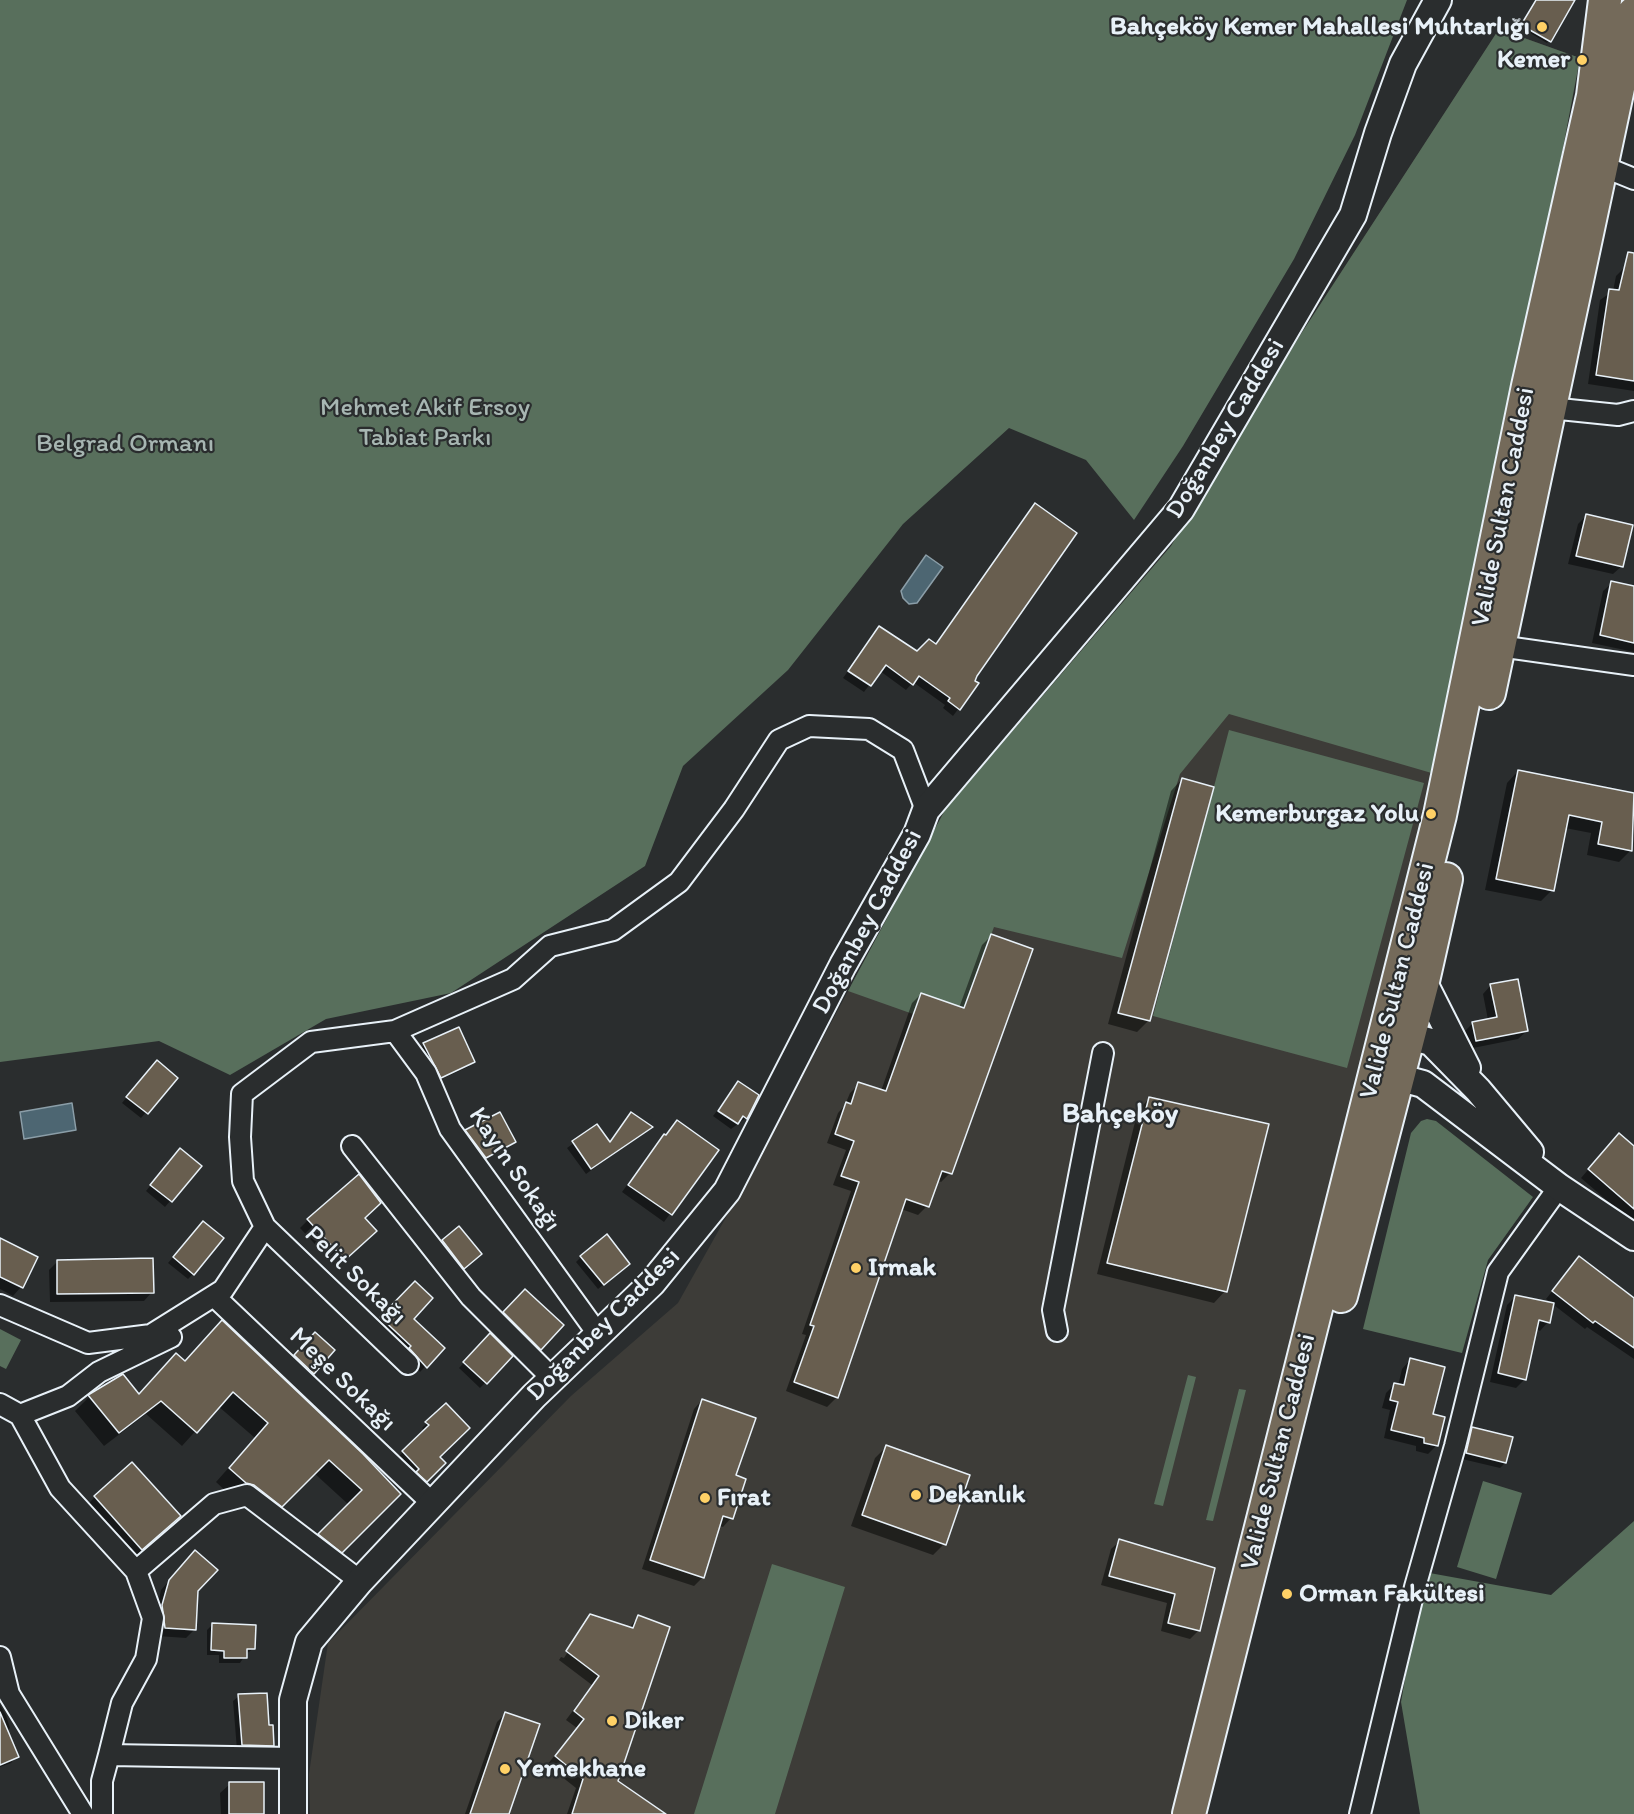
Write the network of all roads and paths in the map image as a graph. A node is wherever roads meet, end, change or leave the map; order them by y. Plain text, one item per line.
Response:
1 (1438, 0) edge
2 (1605, 0) edge
3 (1633, 22) edge
4 (1602, 166) junction
5 (1634, 180) edge
6 (1550, 408) junction
7 (1634, 411) edge
8 (1499, 646) junction
9 (1634, 665) edge
10 (926, 810) junction
11 (1423, 981) junction
12 (395, 1031) junction
13 (1396, 1040) junction
14 (1103, 1053) dead end
15 (1397, 1077) junction
16 (1478, 1090) junction
17 (352, 1146) dead end
18 (1559, 1187) junction
19 (265, 1227) junction
20 (1634, 1237) edge
21 (219, 1300) junction
22 (0, 1305) edge
23 (1057, 1331) dead end
24 (598, 1334) junction
25 (408, 1364) dead end
26 (552, 1378) junction
27 (0, 1404) edge
28 (20, 1415) junction
29 (433, 1504) junction
30 (136, 1571) junction
31 (360, 1581) junction
32 (0, 1657) edge
33 (1232, 1679) junction
34 (3, 1681) edge
35 (109, 1755) junction
36 (293, 1758) junction
37 (83, 1814) edge
38 (102, 1814) edge
39 (293, 1814) edge
40 (1189, 1814) edge
41 (1208, 1814) edge
42 (1360, 1814) edge

1 - 10 street, Doğanbey Caddesi
2 - 13 main road, Valide Sultan Caddesi
3 - 4 main road, Valide Sultan Caddesi
4 - 5 street
4 - 6 main road, Valide Sultan Caddesi
6 - 7 street
6 - 8 main road, Valide Sultan Caddesi
8 - 9 street
8 - 11 main road, Valide Sultan Caddesi
10 - 12 street
10 - 24 street, Doğanbey Caddesi
11 - 13 main road, Valide Sultan Caddesi
11 - 16 street
12 - 19 street
12 - 24 street, Kayın Sokağı
13 - 15 main road, Valide Sultan Caddesi
13 - 16 street
13 - 33 main road, Valide Sultan Caddesi
14 - 23 street
15 - 18 street
15 - 33 main road, Valide Sultan Caddesi
16 - 18 street
17 - 26 street
18 - 20 street
18 - 42 street
19 - 21 street
19 - 25 street, Pelit Sokağı
21 - 22 street
21 - 28 street
21 - 29 street, Meşe Sokağı
24 - 26 street, Doğanbey Caddesi
26 - 29 street, Doğanbey Caddesi
27 - 28 street
28 - 30 street
29 - 31 street, Doğanbey Caddesi
30 - 31 street
30 - 35 street
31 - 36 street, Doğanbey Caddesi
32 - 34 street
33 - 40 main road, Valide Sultan Caddesi
33 - 41 main road, Valide Sultan Caddesi
34 - 37 street
35 - 36 street
35 - 38 street
36 - 39 street, Doğanbey Caddesi

